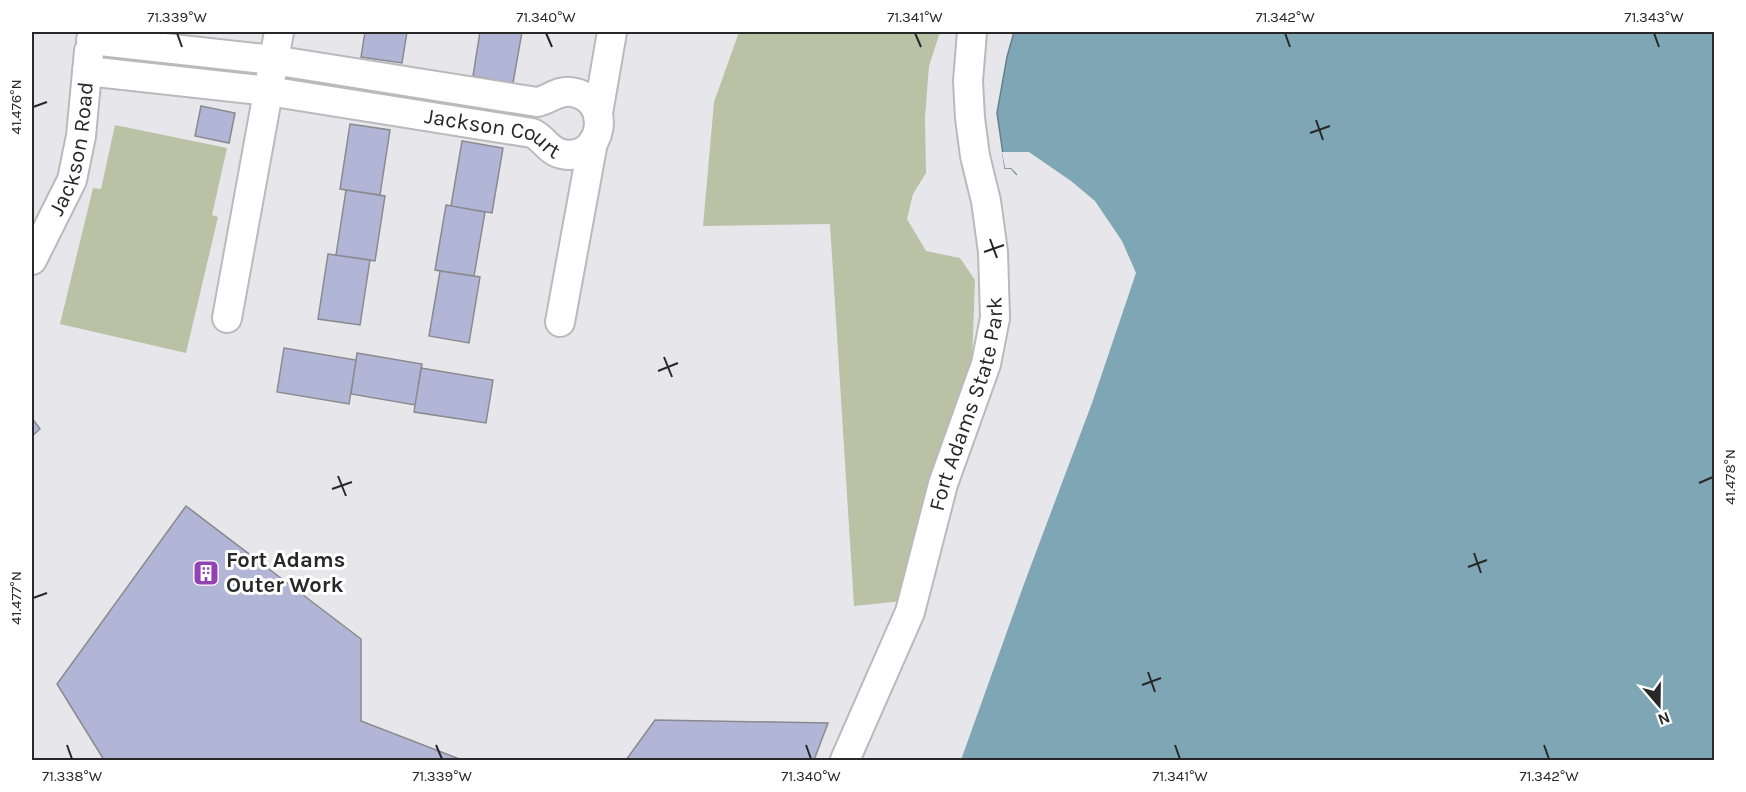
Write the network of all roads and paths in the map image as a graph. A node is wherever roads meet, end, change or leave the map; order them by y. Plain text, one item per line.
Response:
1 (279, 32) edge
2 (612, 32) edge
3 (972, 32) edge
4 (91, 36) edge
5 (273, 60) junction
6 (87, 71) junction
7 (268, 91) junction
8 (598, 113) junction
9 (593, 142) junction
10 (32, 260) edge
11 (227, 318) dead end
12 (560, 322) dead end
13 (845, 760) edge

1 - 5 street
2 - 8 street
3 - 13 street, Fort Adams State Park
4 - 5 street, Jackson Court
4 - 6 street, Jackson Road
5 - 7 street
5 - 8 street, Jackson Court
6 - 7 street, Jackson Court
6 - 10 street, Jackson Road
7 - 9 street, Jackson Court
7 - 11 street
8 - 9 street, Jackson Court
9 - 12 street

